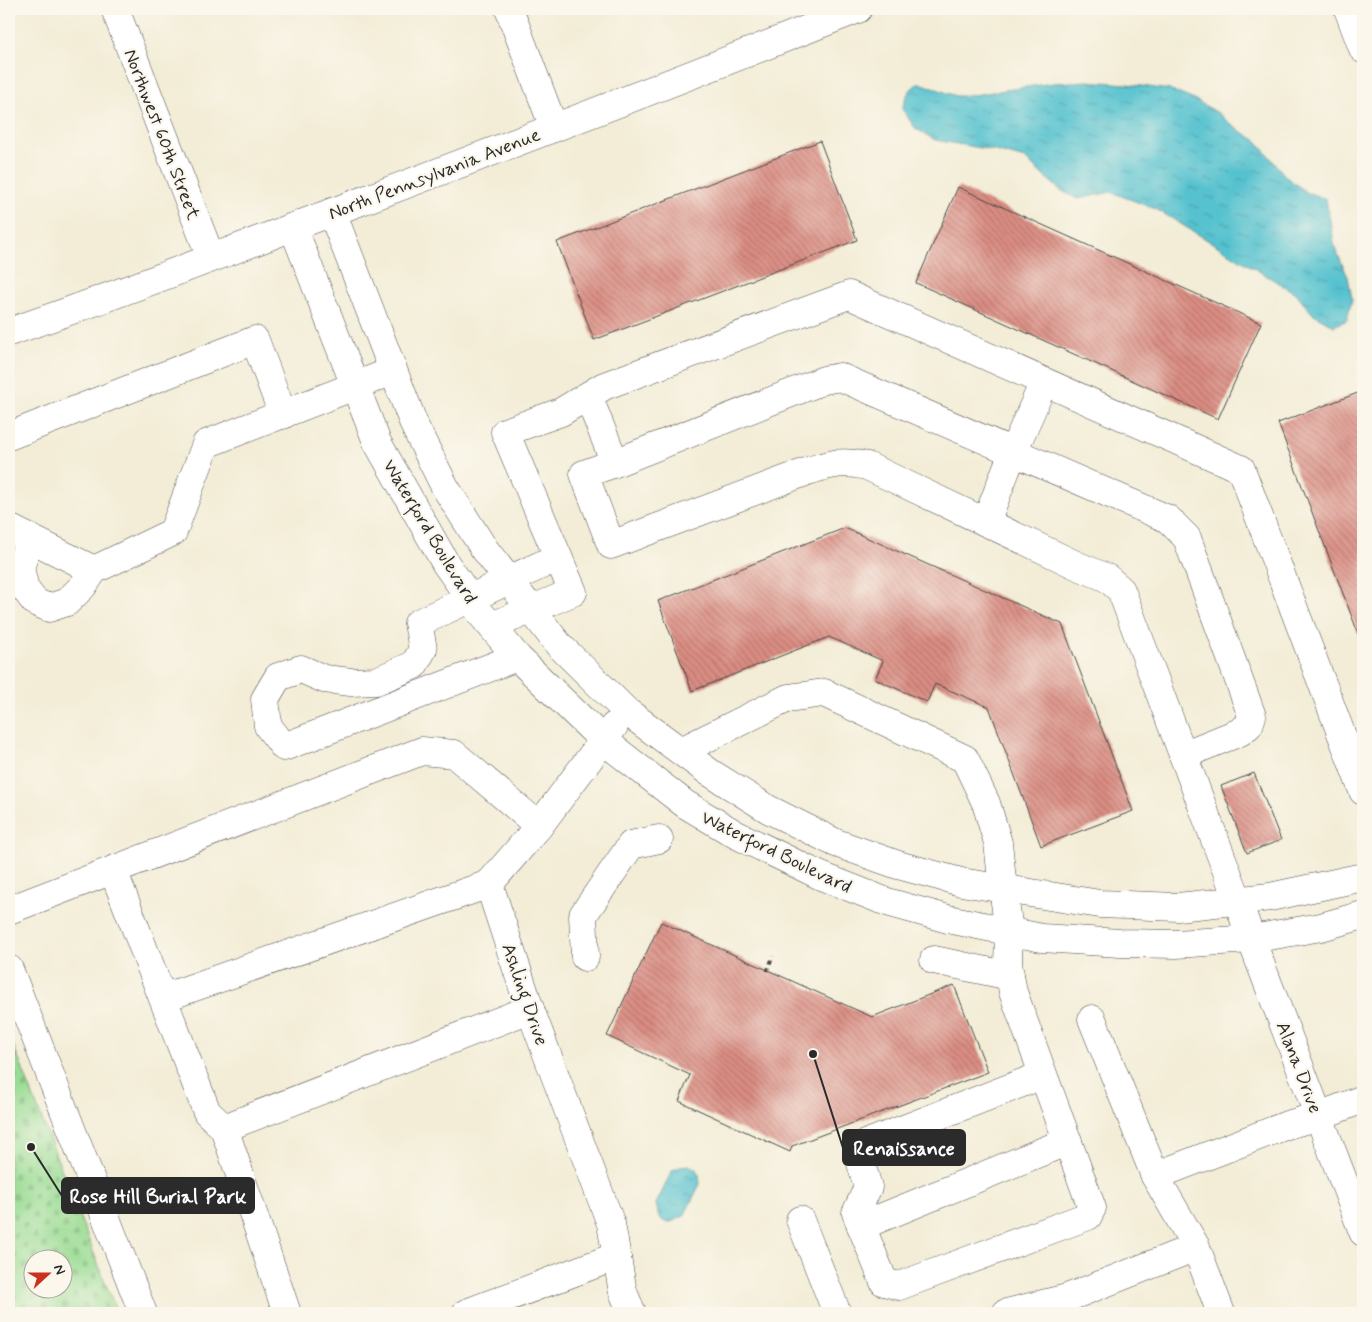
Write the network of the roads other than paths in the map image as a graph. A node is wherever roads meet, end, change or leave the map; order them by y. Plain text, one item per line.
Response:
1 (115, 9) edge
2 (509, 9) edge
3 (858, 9) edge
4 (1348, 9) edge
5 (1363, 49) edge
6 (554, 128) junction
7 (332, 212) junction
8 (293, 227) junction
9 (211, 258) junction
10 (9, 332) edge
11 (393, 372) junction
12 (1044, 382) junction
13 (355, 387) junction
14 (588, 396) junction
15 (283, 415) junction
16 (9, 436) edge
17 (1013, 452) junction
18 (615, 463) junction
19 (986, 522) junction
20 (19, 533) edge
21 (558, 556) junction
22 (94, 570) junction
23 (508, 580) junction
24 (470, 598) junction
25 (531, 610) junction
26 (492, 626) junction
27 (517, 656) junction
28 (626, 711) junction
29 (603, 740) junction
30 (681, 751) junction
31 (1183, 755) junction
32 (1363, 791) edge
33 (539, 826) junction
34 (659, 839) dead end
35 (113, 870) junction
36 (1363, 877) edge
37 (489, 884) junction
38 (1002, 888) junction
39 (1238, 901) junction
40 (9, 910) edge
41 (1363, 915) edge
42 (1010, 931) junction
43 (1251, 939) junction
44 (585, 957) dead end
45 (934, 960) dead end
46 (9, 969) edge
47 (1010, 976) junction
48 (163, 998) junction
49 (530, 1009) junction
50 (1092, 1019) dead end
51 (1043, 1075) junction
52 (1363, 1099) edge
53 (1318, 1116) junction
54 (224, 1128) junction
55 (1068, 1141) junction
56 (1155, 1176) junction
57 (800, 1220) dead end
58 (862, 1226) junction
59 (1363, 1232) edge
60 (1196, 1247) junction
61 (617, 1256) junction
62 (143, 1313) edge
63 (287, 1313) edge
64 (466, 1313) edge
65 (632, 1313) edge
66 (837, 1313) edge
67 (1006, 1313) edge
68 (1221, 1313) edge

1 - 9 street, Northwest 60th Street
2 - 6 street
3 - 6 street, North Pennsylvania Avenue
4 - 5 street
6 - 7 street, North Pennsylvania Avenue
7 - 8 street, North Pennsylvania Avenue
7 - 11 street, Waterford Boulevard
8 - 9 street, North Pennsylvania Avenue
8 - 13 street, Waterford Boulevard
9 - 10 street, North Pennsylvania Avenue
11 - 13 street
11 - 23 street, Waterford Boulevard
12 - 14 street
12 - 17 street
12 - 32 street
13 - 15 street
13 - 24 street, Waterford Boulevard
14 - 18 street
14 - 21 street
15 - 16 street
15 - 22 street
17 - 18 street
17 - 19 street
17 - 31 street
18 - 19 street, Alana Drive
19 - 31 street, Alana Drive
20 - 22 street
20 - 22 street
21 - 23 street
21 - 25 street
23 - 24 street
23 - 25 street, Waterford Boulevard
24 - 26 street, Waterford Boulevard
24 - 27 street
25 - 26 street
25 - 28 street, Waterford Boulevard
26 - 27 street, Waterford Boulevard
27 - 29 street, Waterford Boulevard
28 - 29 street
28 - 30 street, Waterford Boulevard
29 - 33 street
29 - 42 street, Waterford Boulevard
30 - 38 street, Waterford Boulevard
30 - 38 street
31 - 39 street, Alana Drive
33 - 35 street
33 - 37 street
34 - 44 street
35 - 40 street
35 - 48 street
36 - 39 street, Waterford Boulevard
37 - 48 street
37 - 49 street, Ashling Drive
38 - 39 street, Waterford Boulevard
38 - 42 street
39 - 43 street, Alana Drive
41 - 43 street, Waterford Boulevard
42 - 43 street, Waterford Boulevard
42 - 47 street
43 - 53 street, Alana Drive
45 - 47 street
46 - 62 street
47 - 51 street
48 - 54 street
49 - 54 street
49 - 61 street, Ashling Drive
50 - 56 street
51 - 55 street
51 - 58 street
52 - 53 street
53 - 56 street
53 - 59 street, Alana Drive
54 - 63 street
55 - 58 street
55 - 58 street
56 - 60 street
57 - 66 street
60 - 67 street
60 - 68 street
61 - 64 street
61 - 65 street, Ashling Drive

